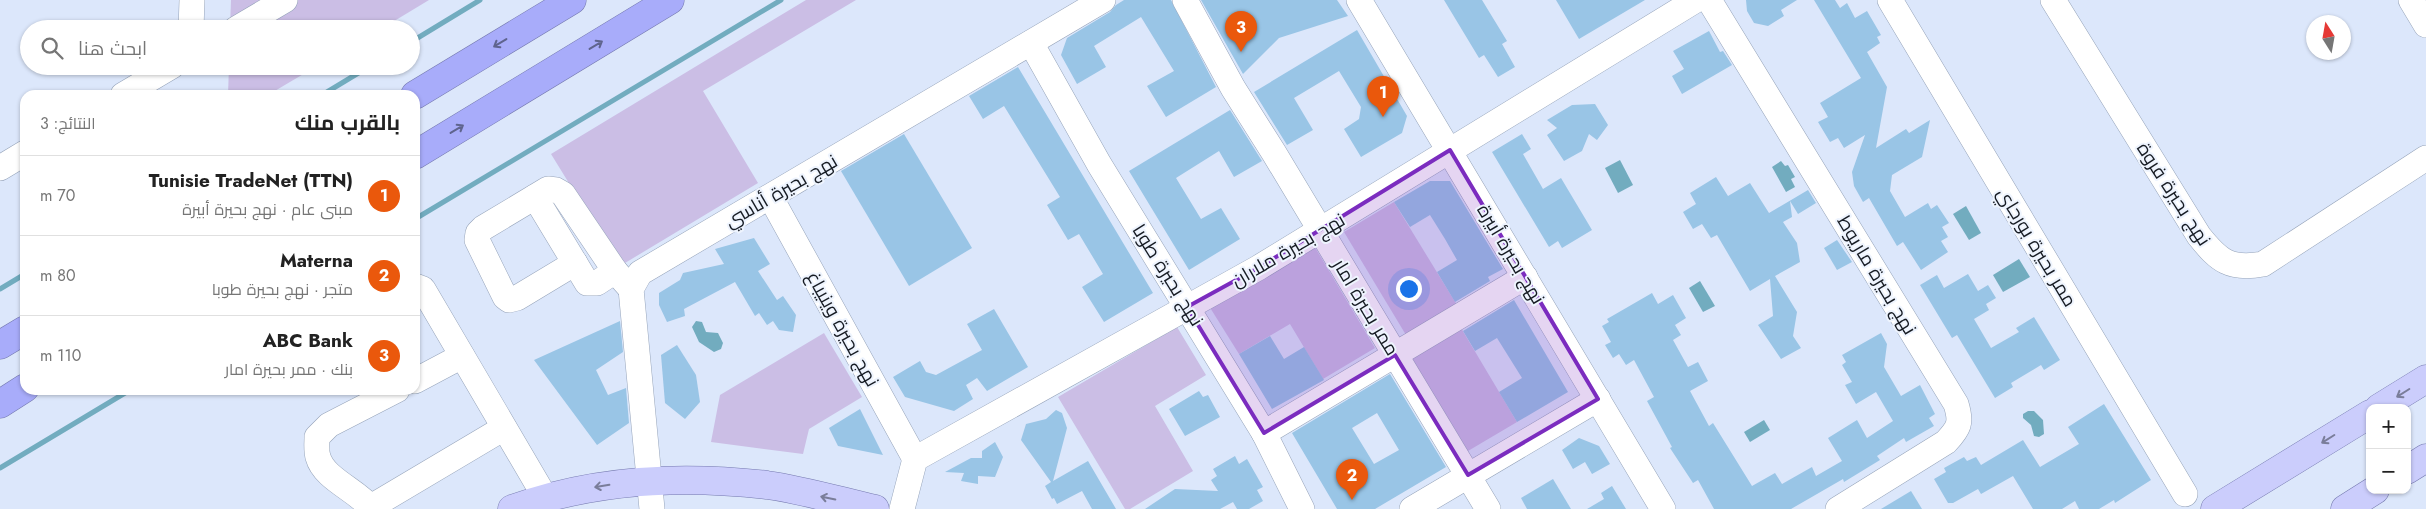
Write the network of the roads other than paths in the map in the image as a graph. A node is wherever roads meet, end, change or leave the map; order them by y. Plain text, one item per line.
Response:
1 (192, 0) edge
2 (285, 0) edge
3 (572, 0) edge
4 (670, 0) edge
5 (1103, 0) edge
6 (1185, 0) edge
7 (1359, 0) edge
8 (1696, 0) edge
9 (1709, 0) edge
10 (1890, 0) edge
11 (2053, 0) edge
12 (2411, 0) edge
13 (541, 11) edge
14 (191, 20) edge
15 (251, 20) edge
16 (2426, 25) edge
17 (1031, 43) junction
18 (157, 75) edge
19 (131, 90) edge
20 (420, 92) edge
21 (1450, 150) junction
22 (420, 151) edge
23 (20, 156) edge
24 (2426, 158) edge
25 (0, 168) edge
26 (535, 197) junction
27 (771, 198) junction
28 (1320, 230) junction
29 (575, 263) junction
30 (1525, 277) junction
31 (623, 280) junction
32 (420, 288) edge
33 (1187, 307) junction
34 (20, 333) edge
35 (0, 345) edge
36 (1395, 355) junction
37 (462, 356) junction
38 (420, 377) edge
39 (2426, 379) edge
40 (20, 391) edge
41 (386, 395) edge
42 (1598, 399) junction
43 (0, 404) edge
44 (2385, 404) edge
45 (2366, 416) edge
46 (504, 428) junction
47 (1264, 433) junction
48 (2426, 458) edge
49 (915, 460) junction
50 (2411, 467) edge
51 (1468, 475) junction
52 (650, 480) junction
53 (2185, 494) dead end
54 (2369, 494) edge
55 (545, 497) junction
56 (371, 508) edge
57 (512, 509) edge
58 (652, 509) edge
59 (875, 509) edge
60 (902, 509) edge
61 (1302, 509) edge
62 (1412, 509) edge
63 (1488, 509) edge
64 (1663, 509) edge
65 (1838, 509) edge
66 (2215, 509) edge
67 (2345, 509) edge

1 - 14 street
2 - 15 street
3 - 13 highway
22 -> 4 highway
5 - 17 street, نهج بحيرة أناسي
6 - 28 street, ممر بحيرة امار
7 - 21 street, نهج بحيرة أبيرة
8 - 21 street, نهج بحيرة ملاران
9 - 65 street, نهج بحيرة ماريوط
10 - 53 street, ممر بحيرة بورجاي
11 - 24 street, نهج بحيرة فروة
12 - 16 street
13 -> 20 highway
17 - 27 street, نهج بحيرة أناسي
17 - 33 street, نهج بحيرة طوبا
18 - 19 street
21 - 28 street, نهج بحيرة ملاران
21 - 30 street, نهج بحيرة أبيرة
23 - 25 street
26 - 29 street
26 - 29 street
26 - 31 street
27 - 31 street, نهج بحيرة أناسي
27 - 49 street, نهج بحيرة وينيباغ
28 - 33 street, نهج بحيرة ملاران
28 - 36 street, ممر بحيرة امار
29 - 31 street
30 - 36 street
30 - 42 street, نهج بحيرة أبيرة
31 - 52 street
32 - 37 street
33 - 47 street, نهج بحيرة طوبا
33 - 49 street, نهج بحيرة ملاران
34 - 35 highway
36 - 47 street
36 - 51 street, ممر بحيرة امار
37 - 38 street
37 - 46 street
39 -> 44 main road
40 - 43 highway
41 - 56 street
42 - 51 street
42 - 64 street, نهج بحيرة أبيرة
45 -> 66 main road
46 - 55 street
46 - 56 street
47 - 61 street, نهج بحيرة طوبا
48 - 50 main road
49 - 60 street
51 - 62 street
51 - 63 street, ممر بحيرة امار
52 -> 55 main road
52 - 58 street
59 -> 52 main road
54 - 67 main road
55 - 57 main road

